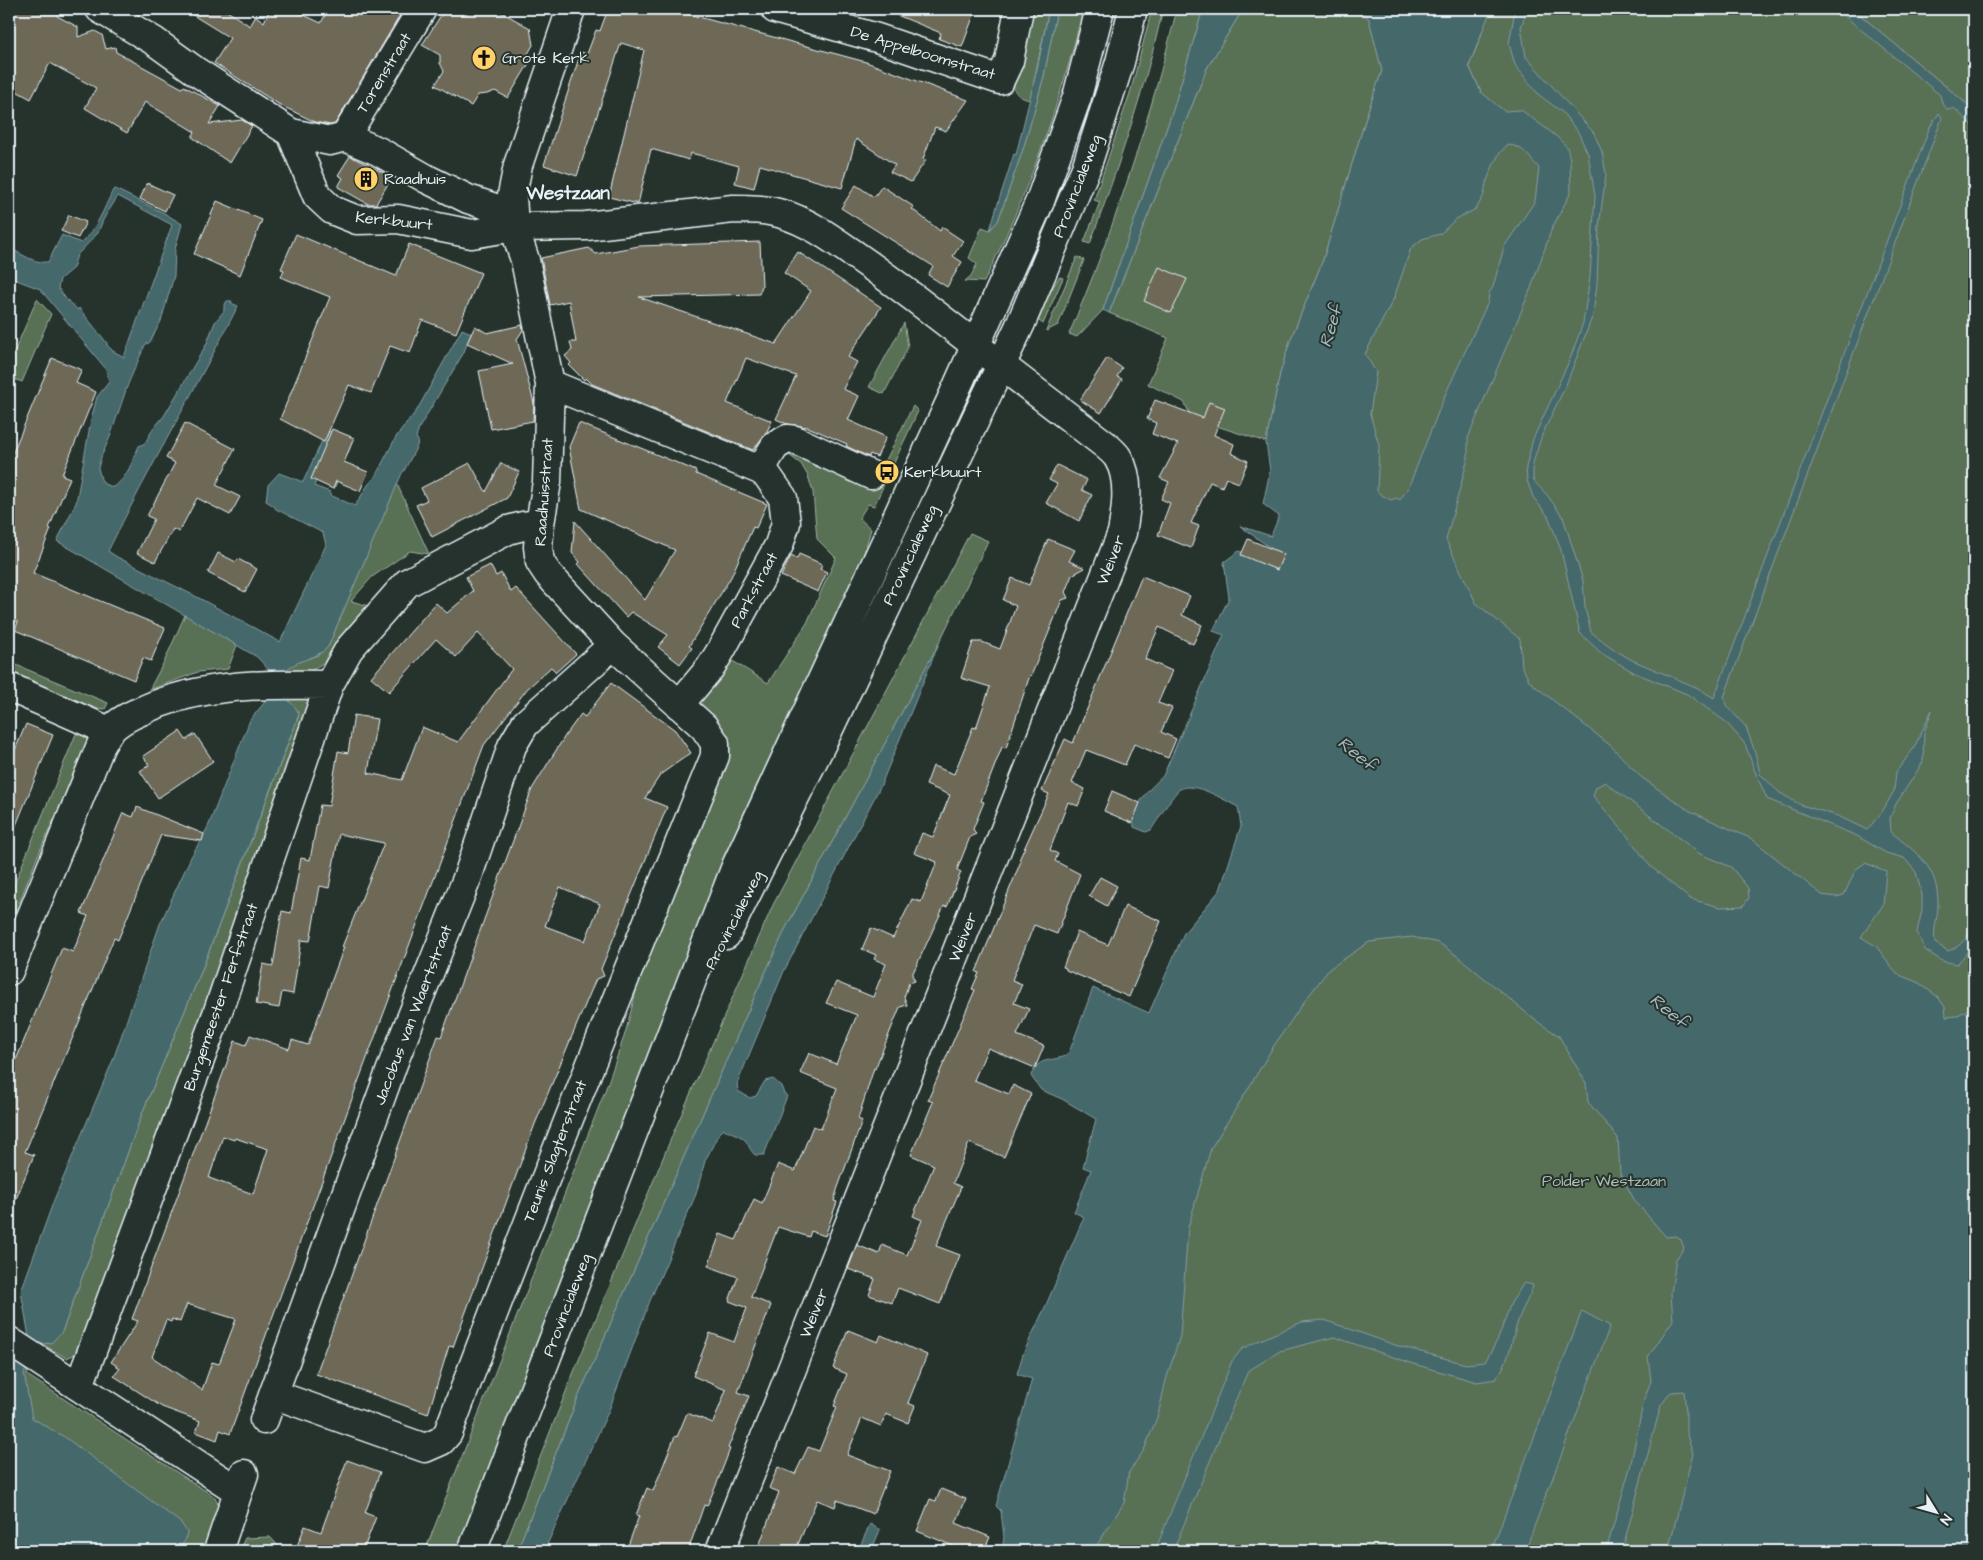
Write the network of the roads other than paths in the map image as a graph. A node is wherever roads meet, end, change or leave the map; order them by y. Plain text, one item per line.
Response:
1 (100, 9) edge
2 (422, 9) edge
3 (571, 9) edge
4 (775, 9) edge
5 (1019, 9) edge
6 (1100, 9) edge
7 (1133, 9) edge
8 (291, 133) junction
9 (345, 137) junction
10 (514, 226) junction
11 (975, 345) junction
12 (1001, 365) junction
13 (550, 384) junction
14 (760, 470) junction
15 (870, 475) dead end
16 (540, 524) junction
17 (613, 645) junction
18 (329, 685) junction
19 (9, 687) edge
20 (679, 705) junction
21 (109, 731) junction
22 (9, 971) edge
23 (663, 1059) junction
24 (10, 1343) edge
25 (79, 1386) junction
26 (273, 1394) junction
27 (264, 1420) dead end
28 (218, 1551) edge
29 (472, 1551) edge
30 (720, 1551) edge

1 - 8 street
2 - 9 street, Torenstraat
3 - 10 street
4 - 5 street, De Appelboomstraat
6 - 11 street, Provincialeweg
7 - 12 street, Provincialeweg
8 - 9 street
8 - 10 street, Kerkbuurt
9 - 10 street
10 - 11 street, Kerkbuurt
10 - 13 street, Raadhuisstraat
11 - 12 street, Kerkbuurt
11 - 23 street, Provincialeweg
12 - 23 street, Provincialeweg
12 - 30 street, Weiver
13 - 14 street, Parkstraat
13 - 16 street, Raadhuisstraat
14 - 15 street
14 - 20 street, Parkstraat
16 - 17 street, Raadhuisstraat
16 - 18 street, Burgemeester Ferfstraat
17 - 20 street, Raadhuisstraat
17 - 26 street, Jacobus van Waertstraat
18 - 21 street
18 - 25 street, Burgemeester Ferfstraat
19 - 21 street
20 - 26 street, Teunis Slagterstraat
21 - 22 street
23 - 29 street, Provincialeweg
24 - 25 street
25 - 28 street
26 - 27 street, Jacobus van Waertstraat

